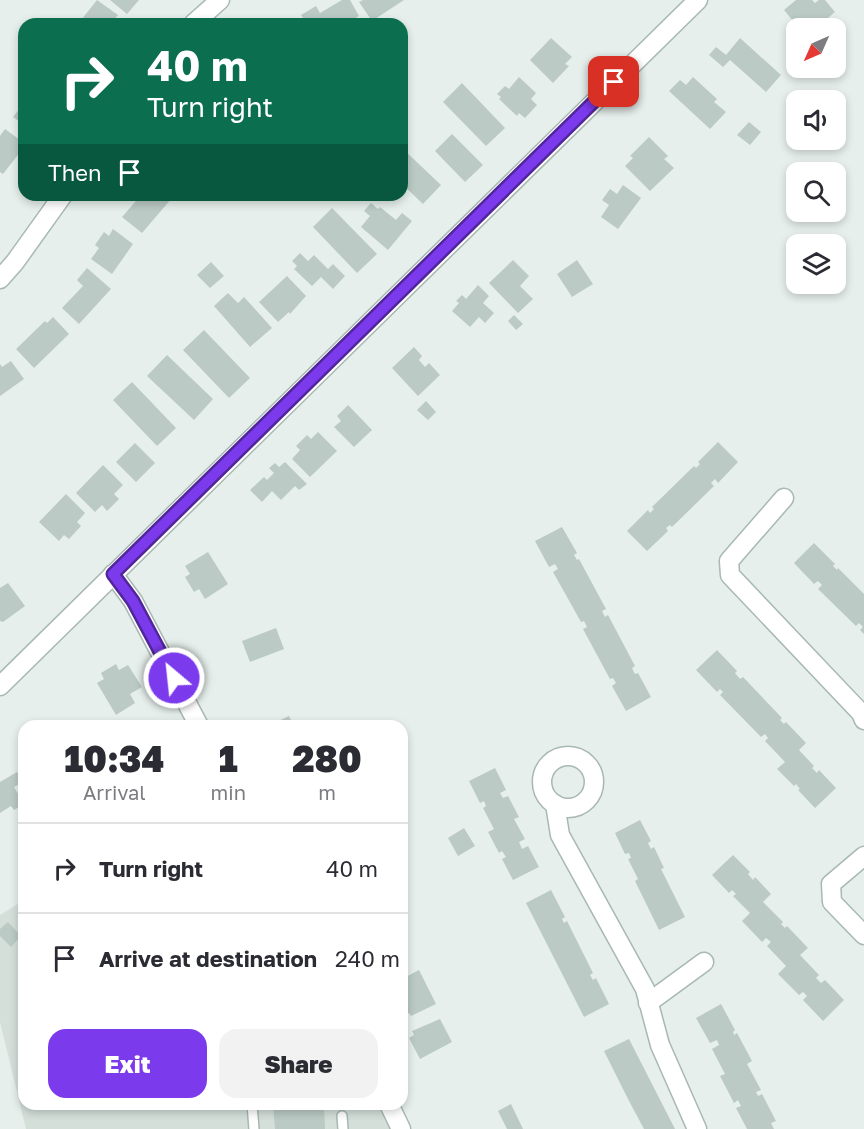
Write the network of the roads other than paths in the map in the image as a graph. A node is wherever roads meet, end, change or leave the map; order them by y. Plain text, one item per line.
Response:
1 (220, 0) edge
2 (698, 0) edge
3 (200, 18) edge
4 (59, 201) edge
5 (0, 279) edge
6 (784, 498) dead end
7 (113, 574) junction
8 (0, 686) edge
9 (196, 720) edge
10 (864, 720) edge
11 (555, 804) dead end
12 (864, 856) edge
13 (864, 935) edge
14 (704, 962) dead end
15 (648, 1003) junction
16 (252, 1110) edge
17 (392, 1110) edge
18 (342, 1116) dead end
19 (254, 1129) edge
20 (343, 1129) edge
21 (401, 1129) edge
22 (698, 1129) edge

1 - 3 street
2 - 7 street
4 - 5 street
6 - 10 street
7 - 8 street
7 - 9 street
11 - 15 street
12 - 13 street
14 - 15 street
15 - 22 street
16 - 19 lane
17 - 21 street
18 - 20 lane

